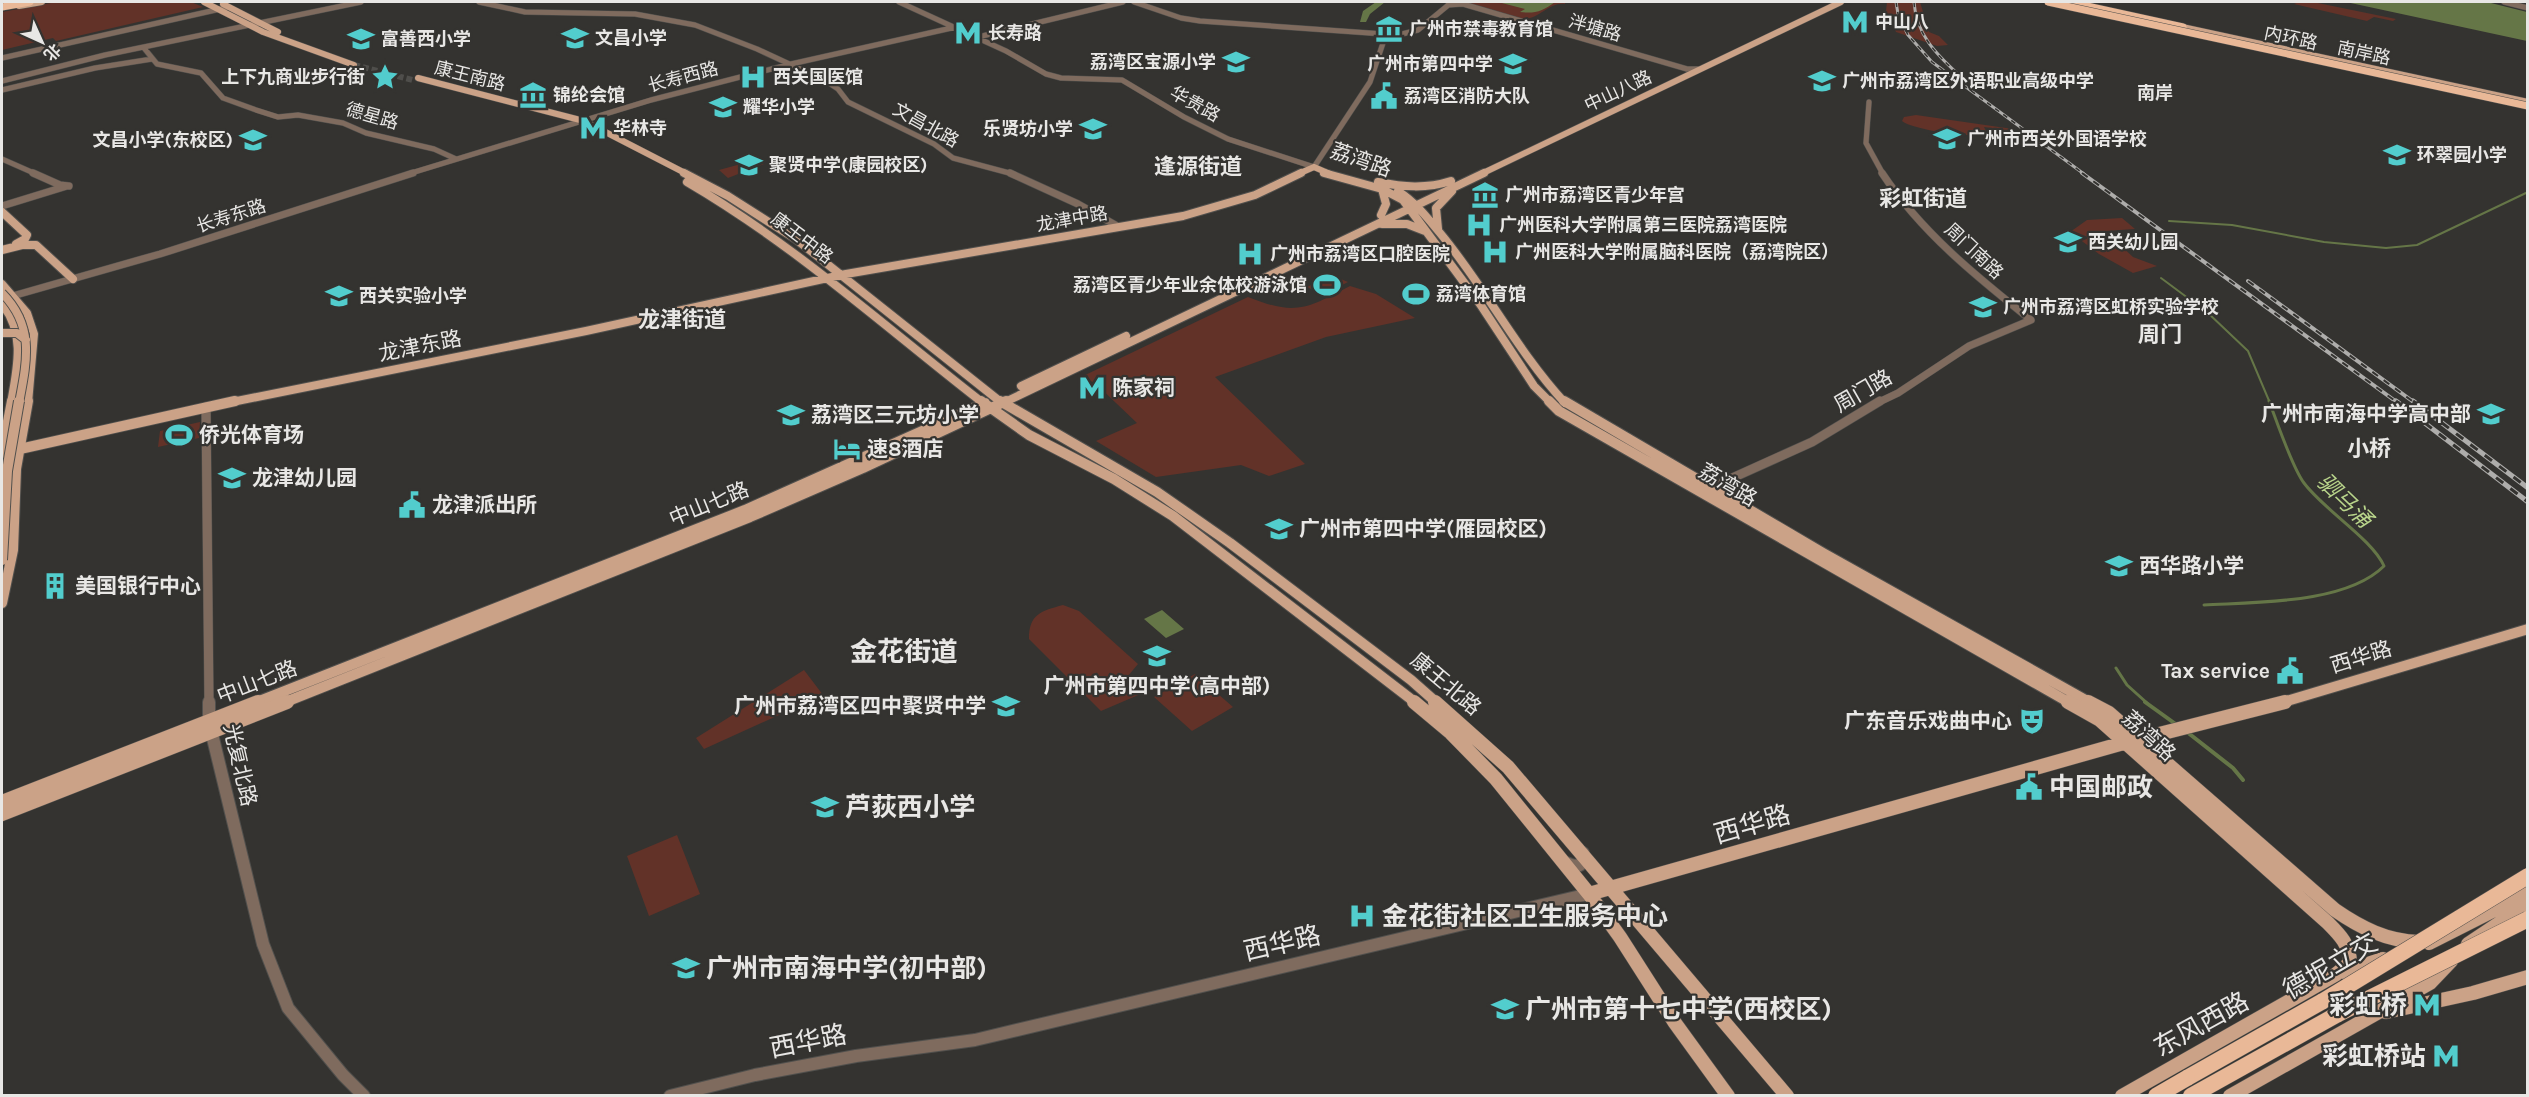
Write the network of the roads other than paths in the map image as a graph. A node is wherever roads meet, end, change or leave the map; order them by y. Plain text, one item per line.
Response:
1 (28, 2) edge
2 (42, 2) edge
3 (204, 2) edge
4 (219, 2) edge
5 (361, 2) edge
6 (479, 2) edge
7 (899, 2) edge
8 (1123, 2) edge
9 (1134, 2) edge
10 (1828, 2) edge
11 (1841, 2) edge
12 (2042, 2) edge
13 (2048, 2) edge
14 (2054, 2) edge
15 (2066, 2) edge
16 (2504, 2) edge
17 (1451, 3) edge
18 (1462, 3) edge
19 (2, 7) edge
20 (230, 7) junction
21 (2081, 8) junction
22 (2528, 8) edge
23 (219, 9) junction
24 (2091, 12) junction
25 (261, 22) junction
26 (249, 25) junction
27 (956, 27) junction
28 (1386, 34) junction
29 (978, 38) junction
30 (2211, 38) junction
31 (2229, 39) junction
32 (144, 48) junction
33 (2, 58) edge
34 (152, 59) junction
35 (2334, 62) junction
36 (791, 64) junction
37 (2348, 67) junction
38 (1686, 69) junction
39 (1698, 69) junction
40 (2, 81) edge
41 (2, 90) edge
42 (1869, 102) dead end
43 (2528, 104) edge
44 (584, 121) junction
45 (573, 124) junction
46 (2, 159) edge
47 (456, 159) junction
48 (1314, 166) junction
49 (1364, 180) junction
50 (1451, 181) junction
51 (1464, 182) junction
52 (1382, 189) junction
53 (1411, 204) junction
54 (2, 206) edge
55 (2, 212) edge
56 (1381, 215) junction
57 (1119, 226) junction
58 (1364, 229) junction
59 (1428, 233) junction
60 (1443, 238) junction
61 (2, 249) edge
62 (841, 275) junction
63 (71, 277) junction
64 (827, 278) junction
65 (2, 284) edge
66 (2, 293) edge
67 (13, 296) junction
68 (2, 301) edge
69 (2031, 320) joint
70 (2, 333) edge
71 (26, 340) junction
72 (1048, 378) junction
73 (993, 403) junction
74 (206, 407) junction
75 (19, 449) junction
76 (2, 452) edge
77 (1710, 488) junction
78 (2, 560) edge
79 (2, 603) edge
80 (2528, 629) edge
81 (2104, 717) junction
82 (211, 727) junction
83 (2141, 740) junction
84 (2125, 743) junction
85 (2, 802) edge
86 (2, 814) edge
87 (1583, 853) junction
88 (1562, 861) junction
89 (2528, 876) edge
90 (1613, 888) junction
91 (1588, 894) junction
92 (2524, 905) edge
93 (2438, 940) junction
94 (2335, 975) junction
95 (2528, 977) edge
96 (2374, 1015) junction
97 (2155, 1077) junction
98 (364, 1095) edge
99 (670, 1095) edge
100 (1728, 1095) edge
101 (1787, 1095) edge
102 (2122, 1095) edge
103 (2156, 1095) edge
104 (2175, 1095) edge
105 (2191, 1095) edge
106 (2230, 1095) edge

1 - 19 highway
2 - 19 main road
3 - 23 main road
4 - 20 main road
5 - 25 street
6 - 36 street, 文昌北路
7 - 27 street, 华贵路
8 - 29 street
9 - 28 street
10 - 38 main road, 中山八路
11 - 39 main road, 中山八路
12 - 15 main road
12 - 21 highway, bridge
13 - 21 highway, 内环路, bridge
14 - 15 main road
14 - 21 main road, 南岸路
15 - 24 main road
15 - 43 main road, 南岸路
15 - 43 highway, 内环路, bridge
16 - 22 street
17 - 18 street
17 - 28 street
18 - 38 street, 泮塘路
18 - 38 street
20 - 23 street
20 - 25 main road
21 - 24 main road
21 - 31 main road, 南岸路
21 - 43 highway, 内环路, bridge
23 - 26 main road
23 - 33 street
24 - 30 main road
25 - 26 street
25 - 26 main road
26 - 32 street
27 - 29 street, 华贵路
27 - 36 street, 长寿西路
28 - 48 street
29 - 48 street, 华贵路
30 - 31 main road
30 - 37 main road
30 - 43 highway, bridge
31 - 35 main road, 南岸路
32 - 34 street
32 - 40 street
34 - 41 street
34 - 47 street, 德星路
35 - 37 main road
35 - 43 main road, 南岸路
36 - 44 street, 长寿西路
36 - 57 street, 文昌北路
37 - 43 main road
38 - 39 street, 泮塘路
38 - 50 main road, 中山八路
39 - 51 main road, 中山八路
42 - 69 street, 周门南路
44 - 45 street, 长寿西路
44 - 45 main road, 康王南路
44 - 62 main road, 康王中路
45 - 47 street, 长寿西路
45 - 64 main road, 康王中路
46 - 54 street
47 - 63 street, 长寿东路
48 - 49 main road, 荔湾路
48 - 52 main road, 荔湾路
48 - 57 main road, 龙津中路
49 - 50 main road
49 - 53 main road, 荔湾路
50 - 53 main road, 中山八路
51 - 53 main road, 中山八路
51 - 60 main road
52 - 53 main road, 荔湾路
52 - 56 main road
53 - 56 main road, 中山七路
53 - 58 main road, 中山七路
53 - 59 main road, 荔湾路
53 - 60 main road, 荔湾路
55 - 61 main road
56 - 72 main road, 中山七路
57 - 62 main road, 龙津中路
58 - 59 main road
58 - 72 main road, 中山七路
59 - 81 main road, 荔湾路
60 - 77 main road, 荔湾路
61 - 63 main road
62 - 64 main road, 龙津中路
62 - 73 main road, 康王中路
63 - 67 street, 长寿东路
64 - 73 main road, 康王中路
64 - 74 main road, 龙津东路
65 - 67 main road
66 - 71 main road, bridge
67 - 68 street, 长寿东路
67 - 75 main road
68 - 76 main road
69 - 77 street, 周门路
70 - 71 main road, bridge
71 - 78 main road, bridge
72 - 73 main road, 中山七路
73 - 82 main road, 中山七路
73 - 87 main road, 康王北路
73 - 88 main road, 康王北路
74 - 75 main road, 龙津东路
74 - 82 street, 光复北路
75 - 76 main road, 龙津东路
75 - 79 main road
77 - 81 main road, 荔湾路
80 - 83 main road, 西华路
81 - 83 main road, 荔湾路
81 - 84 main road, 荔湾路
82 - 85 main road, 中山七路
82 - 86 main road, 中山七路
82 - 98 street, 光复北路
83 - 84 main road, 西华路
83 - 93 main road, 荔湾路
84 - 90 main road, 西华路
84 - 94 main road, 荔湾路
87 - 88 street
87 - 90 main road, 康王北路
88 - 91 main road, 康王北路
89 - 103 highway, 德坭立交, bridge
90 - 91 main road, 西华路
90 - 101 main road, 康王北路
91 - 99 street, 西华路
91 - 100 main road, 康王北路
92 - 93 main road, 东风西路
92 - 96 main road
92 - 105 highway, 德坭立交, bridge
93 - 94 main road, 东风西路
94 - 97 main road, 东风西路
95 - 96 main road
96 - 106 main road
97 - 102 main road, 东风西路
97 - 104 street

